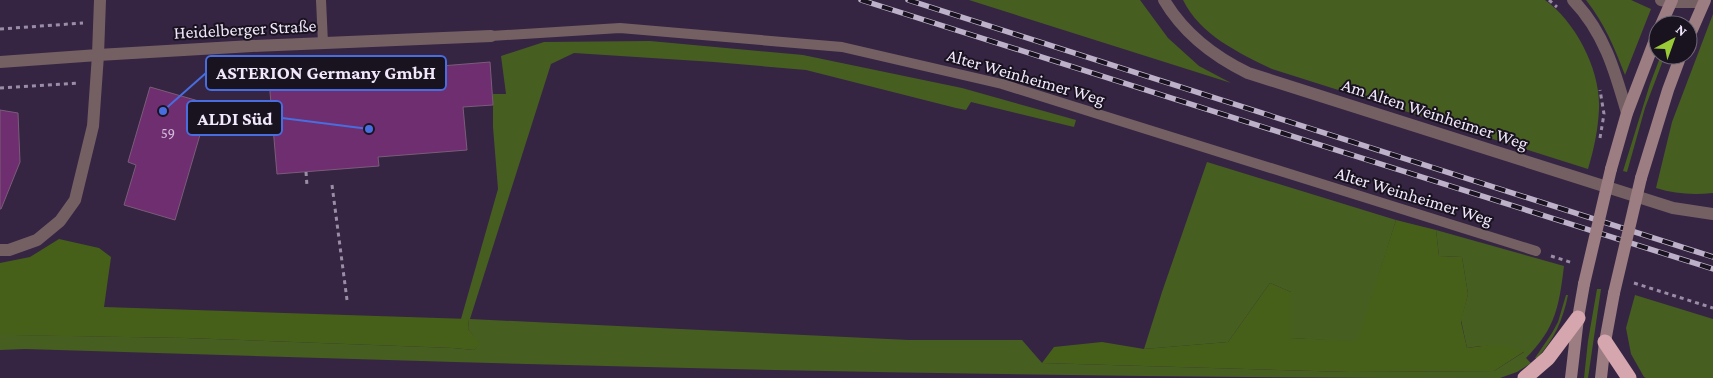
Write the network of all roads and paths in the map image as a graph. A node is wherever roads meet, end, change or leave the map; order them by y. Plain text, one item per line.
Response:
1 (100, 0) edge
2 (322, 0) edge
3 (1549, 0) edge
4 (1573, 0) edge
5 (1668, 1) edge
6 (1703, 1) edge
7 (1166, 2) edge
8 (1559, 10) dead end
9 (1664, 15) edge
10 (1697, 15) edge
11 (99, 22) junction
12 (0, 29) edge
13 (491, 36) joint
14 (322, 43) junction
15 (98, 55) junction
16 (1648, 58) edge
17 (0, 62) edge
18 (1678, 65) edge
19 (1599, 81) dead end
20 (97, 82) junction
21 (0, 88) edge
22 (1627, 113) junction
23 (1598, 145) dead end
24 (306, 172) dead end
25 (332, 185) dead end
26 (307, 186) dead end
27 (1713, 214) edge
28 (0, 250) edge
29 (1536, 251) dead end
30 (347, 300) dead end
31 (1578, 318) junction
32 (1605, 342) junction
33 (1525, 378) edge
34 (1571, 378) edge
35 (1601, 378) edge
36 (1629, 378) edge

1 - 11 street
2 - 14 lane
3 - 8 path
4 - 22 street
5 - 6 street
5 - 9 main road
6 - 10 main road
7 - 27 street, Am Alten Weinheimer Weg
11 - 12 path
11 - 15 street
13 - 14 street, Heidelberger Straße
13 - 29 lane, Alter Weinheimer Weg
14 - 15 street, Heidelberger Straße
15 - 17 street, Heidelberger Straße
15 - 20 street
16 - 22 main road
18 - 32 main road, bridge
19 - 23 path
20 - 21 path
20 - 28 street
22 - 31 main road, bridge
24 - 26 path
25 - 30 path
31 - 33 highway
31 - 34 main road
32 - 35 main road
32 - 36 highway

